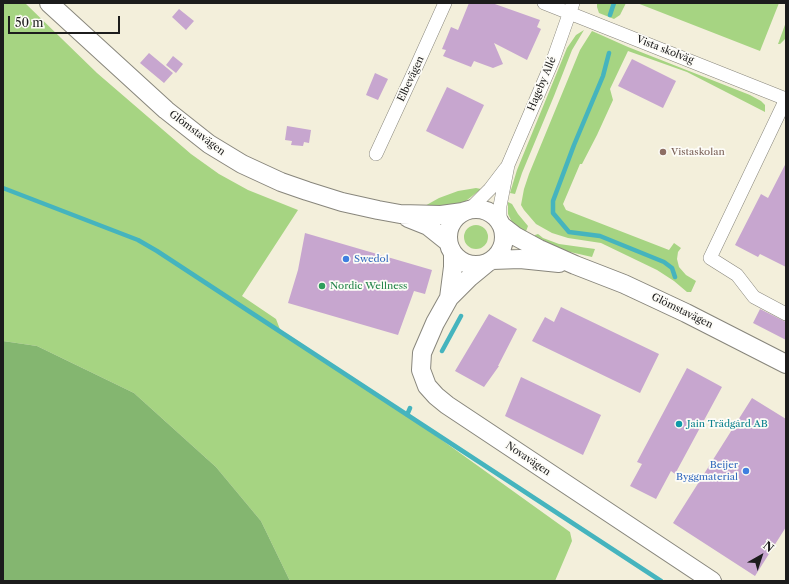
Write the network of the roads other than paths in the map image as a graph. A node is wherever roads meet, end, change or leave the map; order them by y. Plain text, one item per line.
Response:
1 (49, 3) edge
2 (445, 3) edge
3 (544, 3) edge
4 (571, 8) edge
5 (786, 99) edge
6 (376, 154) dead end
7 (508, 165) junction
8 (466, 211) junction
9 (400, 214) junction
10 (501, 224) junction
11 (451, 248) junction
12 (489, 261) junction
13 (575, 265) junction
14 (449, 298) junction
15 (786, 314) edge
16 (786, 364) edge
17 (712, 581) edge

1 - 9 main road, Glömstavägen
2 - 6 street, Elbevägen
3 - 4 street, Vista skolväg
4 - 5 street, Vista skolväg
4 - 7 street, Hageby Allé
5 - 15 street, Vista skolväg
7 - 8 street, Hageby Allé
7 - 10 street, Hageby Allé
8 - 9 main road, Glömstavägen
8 - 10 main road, Glömstavägen
8 - 11 main road
9 - 11 main road, Glömstavägen
10 - 12 main road
10 - 13 main road, Glömstavägen
11 - 12 main road, Glömstavägen
11 - 14 main road, Novavägen
12 - 13 main road, Glömstavägen
12 - 14 main road, Novavägen
13 - 16 main road, Glömstavägen
14 - 17 main road, Novavägen

